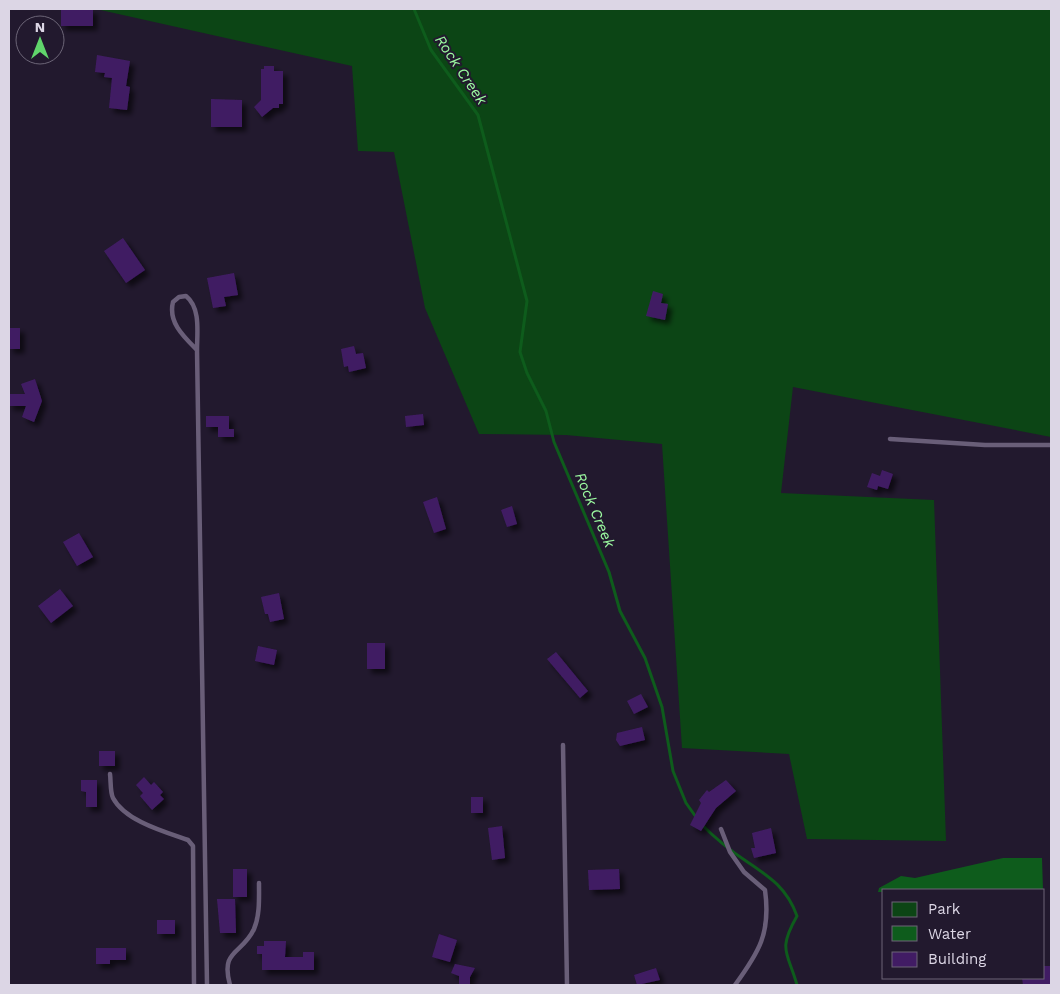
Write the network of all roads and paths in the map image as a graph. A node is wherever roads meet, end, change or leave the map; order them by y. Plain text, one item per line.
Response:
1 (197, 350) junction
2 (890, 439) dead end
3 (1051, 445) edge
4 (563, 745) dead end
5 (110, 774) dead end
6 (721, 829) dead end
7 (259, 883) dead end
8 (194, 985) edge
9 (207, 985) edge
10 (230, 985) edge
11 (567, 985) edge
12 (735, 985) edge

1 - 1 lane
1 - 9 lane
2 - 3 lane
4 - 11 lane
5 - 8 lane
6 - 12 lane
7 - 10 lane

